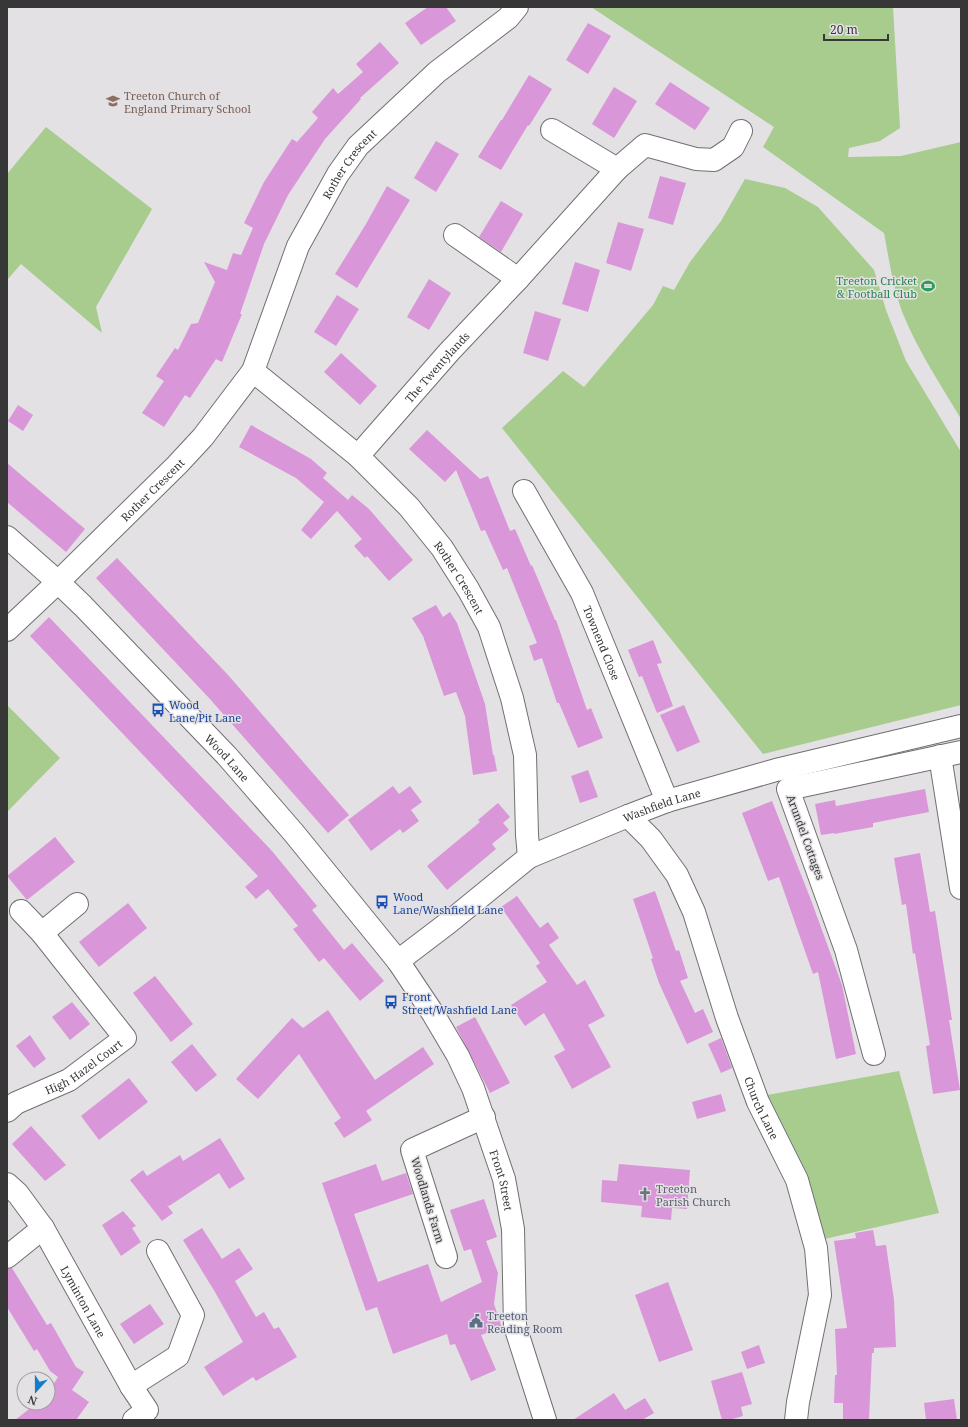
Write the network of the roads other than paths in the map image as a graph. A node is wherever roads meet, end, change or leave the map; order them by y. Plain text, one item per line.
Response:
1 (517, 7) edge
2 (552, 130) dead end
3 (741, 131) dead end
4 (617, 169) junction
5 (455, 235) dead end
6 (518, 279) junction
7 (253, 371) junction
8 (358, 456) junction
9 (524, 491) dead end
10 (7, 537) edge
11 (58, 582) junction
12 (7, 630) edge
13 (961, 726) edge
14 (951, 754) edge
15 (667, 801) junction
16 (628, 816) junction
17 (529, 857) junction
18 (961, 888) edge
19 (77, 904) dead end
20 (21, 911) dead end
21 (42, 933) junction
22 (398, 960) junction
23 (874, 1054) dead end
24 (7, 1111) edge
25 (484, 1116) junction
26 (7, 1184) edge
27 (44, 1228) junction
28 (158, 1251) dead end
29 (7, 1257) edge
30 (446, 1257) dead end
31 (131, 1386) junction
32 (145, 1417) edge
33 (545, 1420) edge
34 (796, 1420) edge

1 - 7 street, Rother Crescent
2 - 4 street
3 - 4 street, The Twentylands
4 - 6 street, The Twentylands
5 - 6 street
6 - 8 street, The Twentylands
7 - 8 street, Rother Crescent
7 - 11 street, Rother Crescent
8 - 17 street, Rother Crescent
9 - 15 street, Townend Close
10 - 11 street, Wood Lane
11 - 12 street, Rother Crescent
11 - 22 street, Wood Lane
13 - 15 street, Washfield Lane
14 - 18 street
14 - 23 street, Arundel Cottages
15 - 16 street, Washfield Lane
16 - 17 street, Washfield Lane
16 - 34 street, Church Lane
17 - 22 street, Washfield Lane
19 - 21 street
20 - 21 street, High Hazel Court
21 - 24 street, High Hazel Court
22 - 25 street, Front Street
25 - 30 street, Woodlands Farm
25 - 33 street, Front Street
26 - 27 street, Lyminton Lane
27 - 29 street
27 - 31 street, Lyminton Lane
28 - 31 street
31 - 32 street, Lyminton Lane

